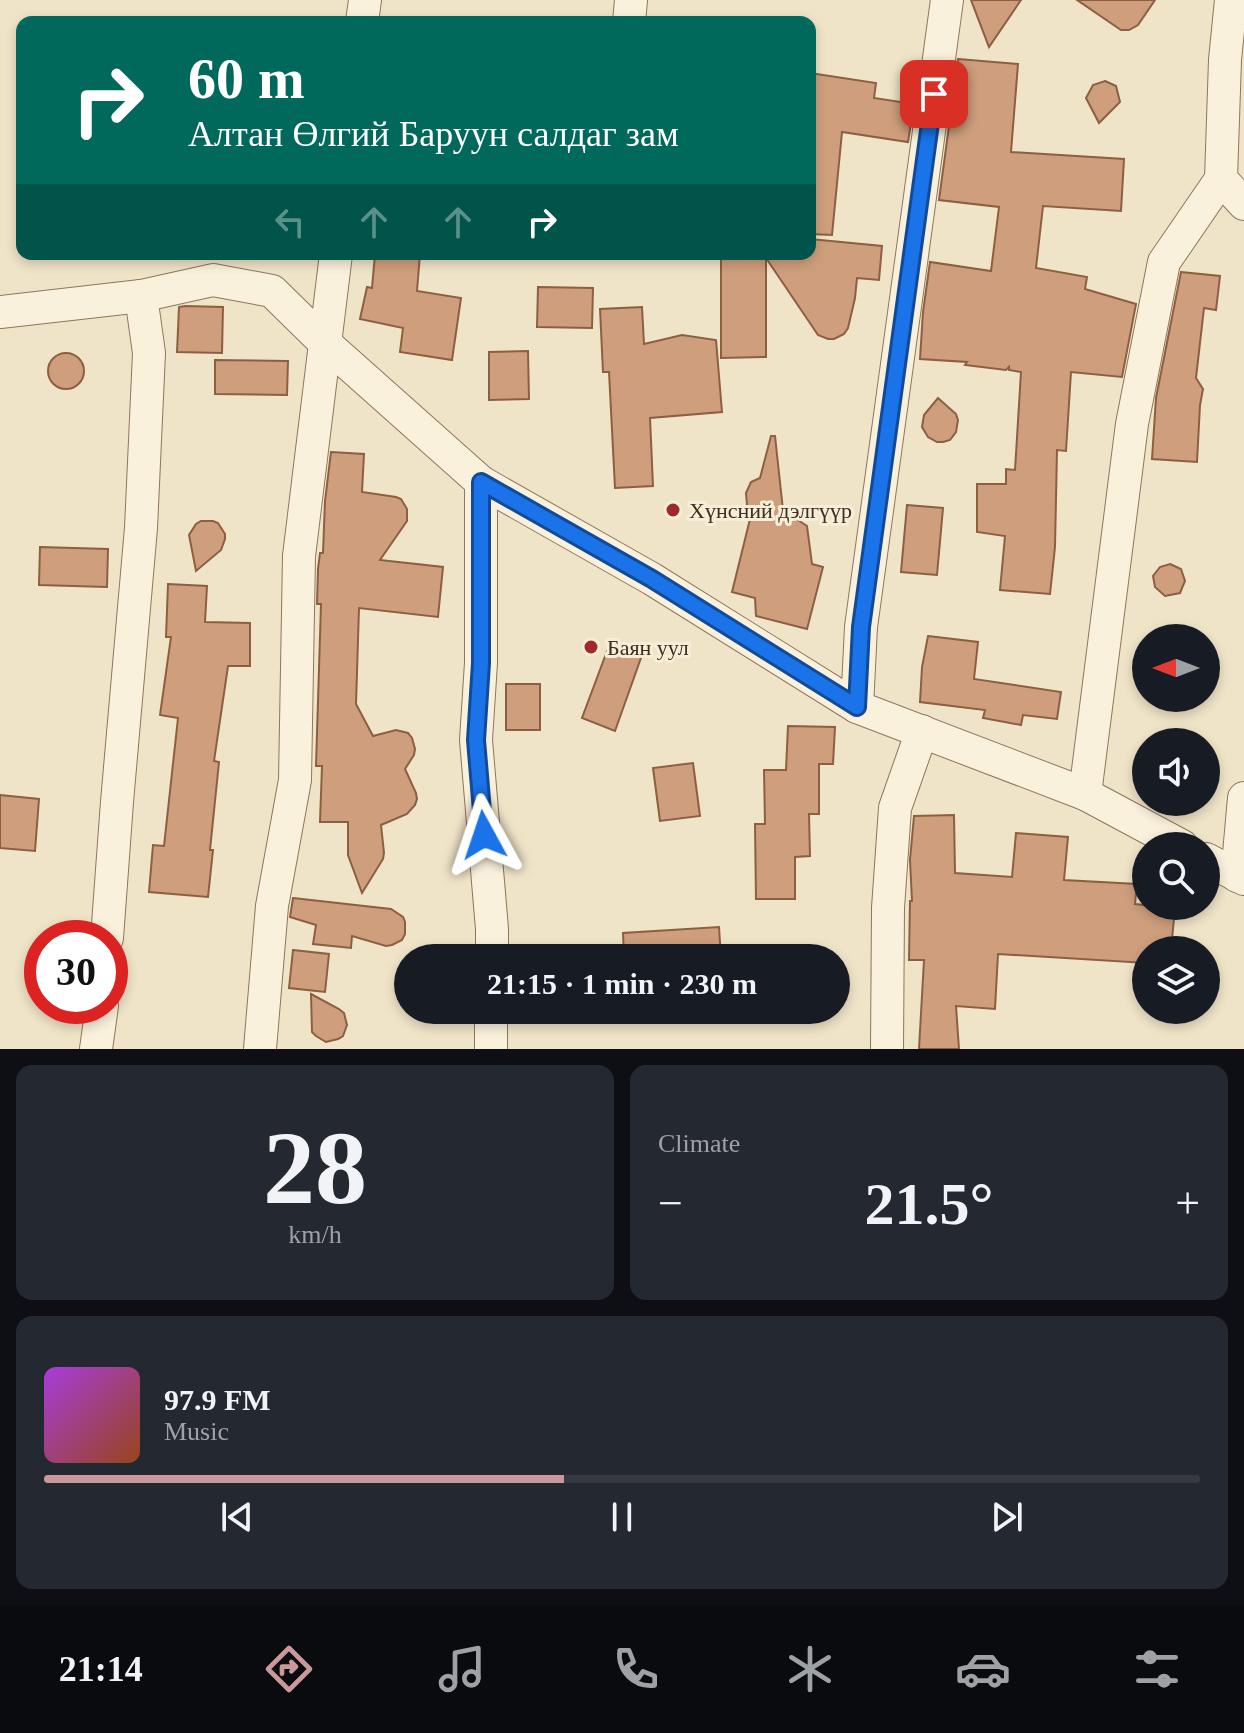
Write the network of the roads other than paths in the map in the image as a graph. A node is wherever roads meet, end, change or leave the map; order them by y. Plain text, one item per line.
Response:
1 (947, 0) edge
2 (1231, 0) edge
3 (1221, 179) junction
4 (1244, 204) edge
5 (335, 260) edge
6 (141, 296) junction
7 (0, 312) edge
8 (326, 344) junction
9 (481, 482) junction
10 (857, 707) junction
11 (922, 731) junction
12 (1085, 794) junction
13 (1244, 798) edge
14 (1156, 832) edge
15 (1220, 867) edge
16 (1241, 878) edge
17 (108, 920) edge
18 (492, 944) edge
19 (99, 1024) edge
20 (491, 1024) edge
21 (96, 1049) edge
22 (260, 1049) edge
23 (491, 1049) edge
24 (887, 1049) edge

1 - 10 street
2 - 3 street
3 - 4 street
3 - 12 street
5 - 8 street
6 - 7 street
6 - 8 street
6 - 17 street
8 - 9 street
8 - 22 street
9 - 10 street
9 - 18 street
10 - 11 street
11 - 12 street
11 - 24 street
12 - 14 street
13 - 16 street
15 - 16 street
19 - 21 street
20 - 23 street

